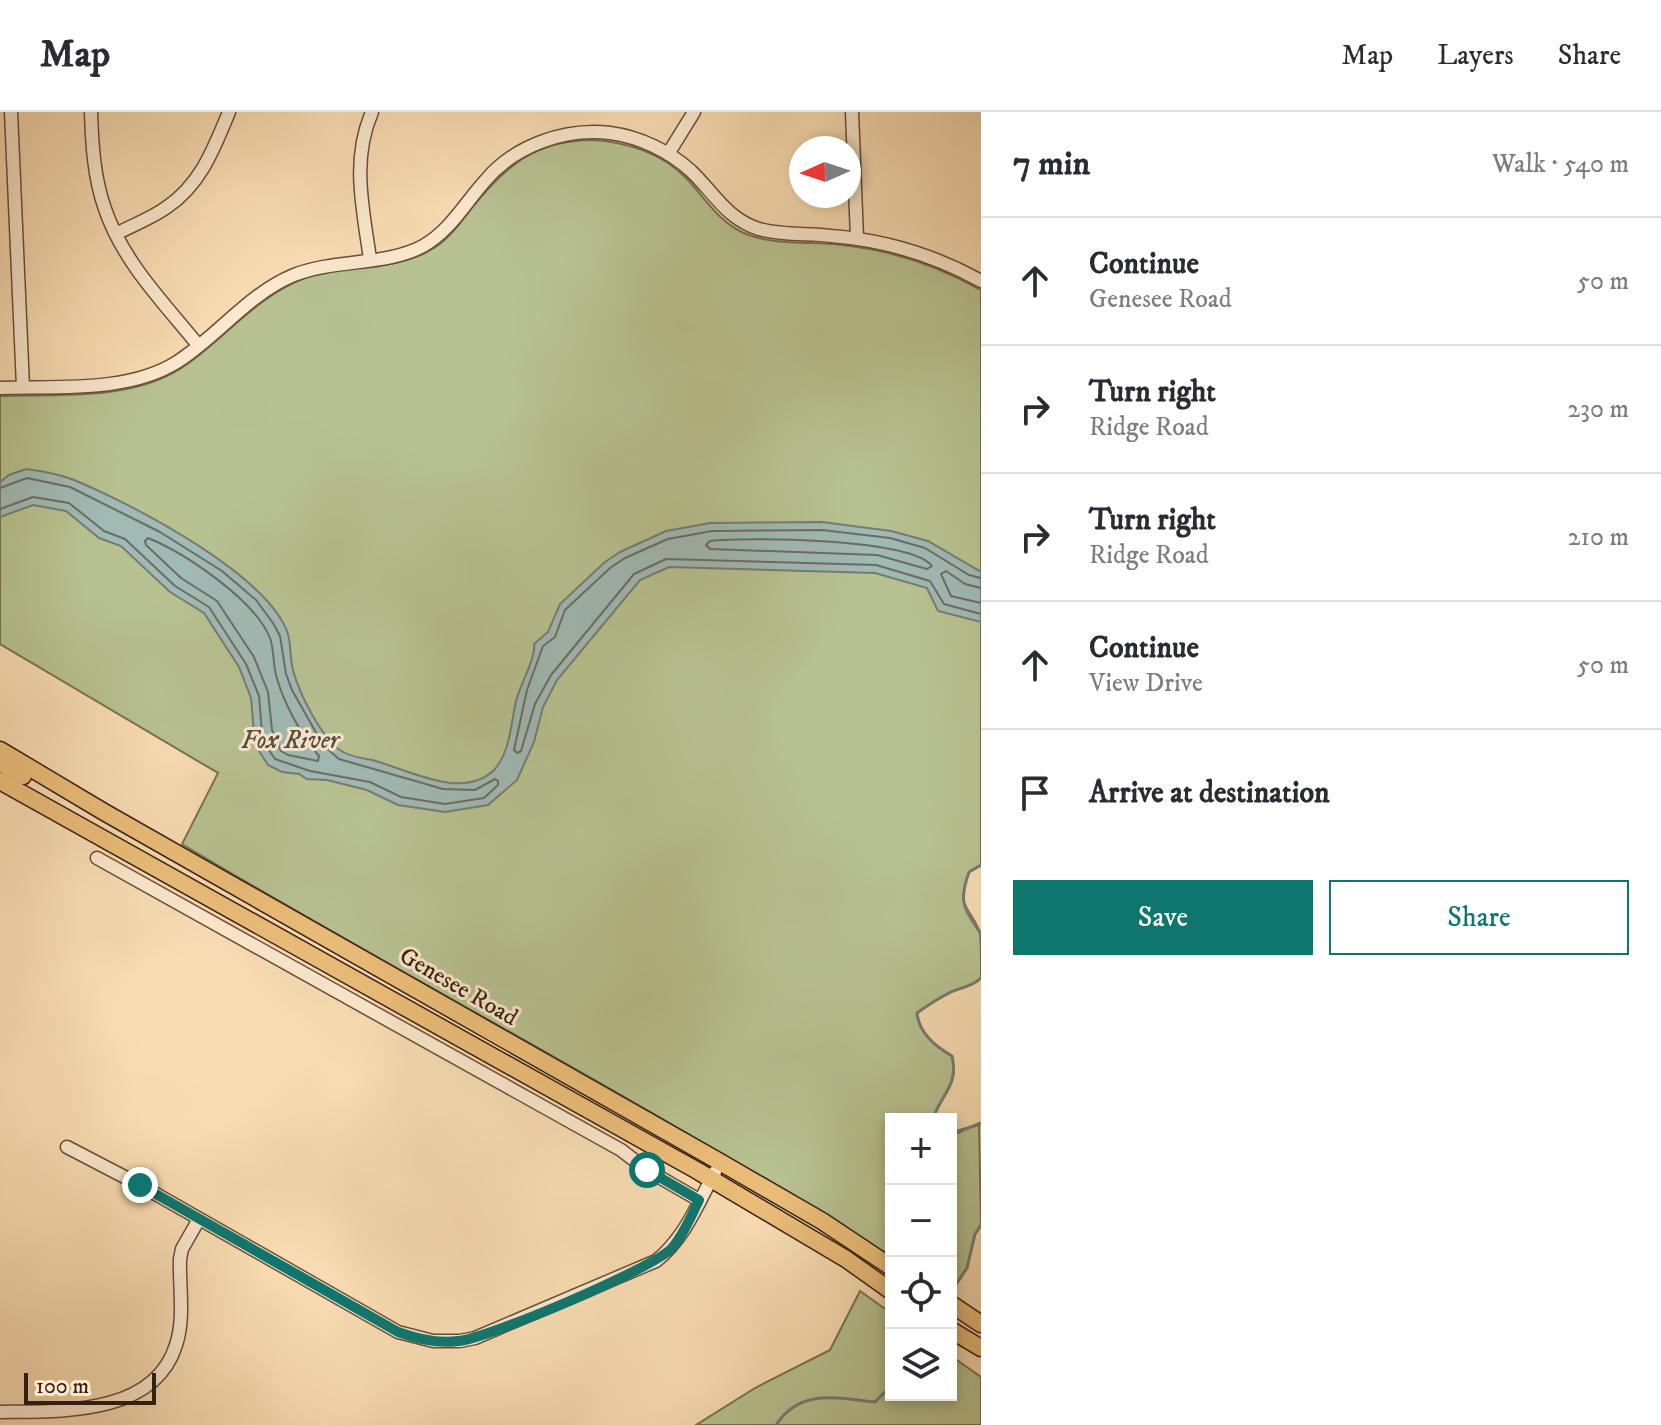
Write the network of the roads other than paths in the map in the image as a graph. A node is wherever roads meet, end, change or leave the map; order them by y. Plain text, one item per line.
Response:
1 (11, 112) edge
2 (91, 112) edge
3 (229, 112) edge
4 (372, 112) edge
5 (694, 112) edge
6 (852, 112) edge
7 (668, 154) junction
8 (116, 234) junction
9 (857, 238) junction
10 (370, 259) junction
11 (981, 281) edge
12 (198, 345) junction
13 (23, 387) junction
14 (0, 388) edge
15 (2, 753) edge
16 (2, 784) edge
17 (97, 858) dead end
18 (67, 1147) dead end
19 (720, 1162) junction
20 (711, 1179) junction
21 (699, 1200) junction
22 (199, 1219) junction
23 (885, 1263) edge
24 (885, 1287) edge
25 (957, 1308) edge
26 (981, 1324) edge
27 (957, 1334) edge
28 (981, 1348) edge
29 (0, 1412) edge

1 - 13 street
2 - 8 street
3 - 8 street
4 - 10 street
5 - 7 street
6 - 9 street
7 - 9 street
7 - 10 street
8 - 12 street
9 - 11 street
10 - 12 street
12 - 13 street
13 - 14 street
15 - 19 main road, Genesee Road
16 - 20 main road, Genesee Road
17 - 21 street
18 - 22 street
19 - 20 street
19 - 23 main road, Genesee Road
20 - 21 street
20 - 24 main road, Genesee Road
21 - 22 street
22 - 29 street
25 - 26 main road
27 - 28 main road

